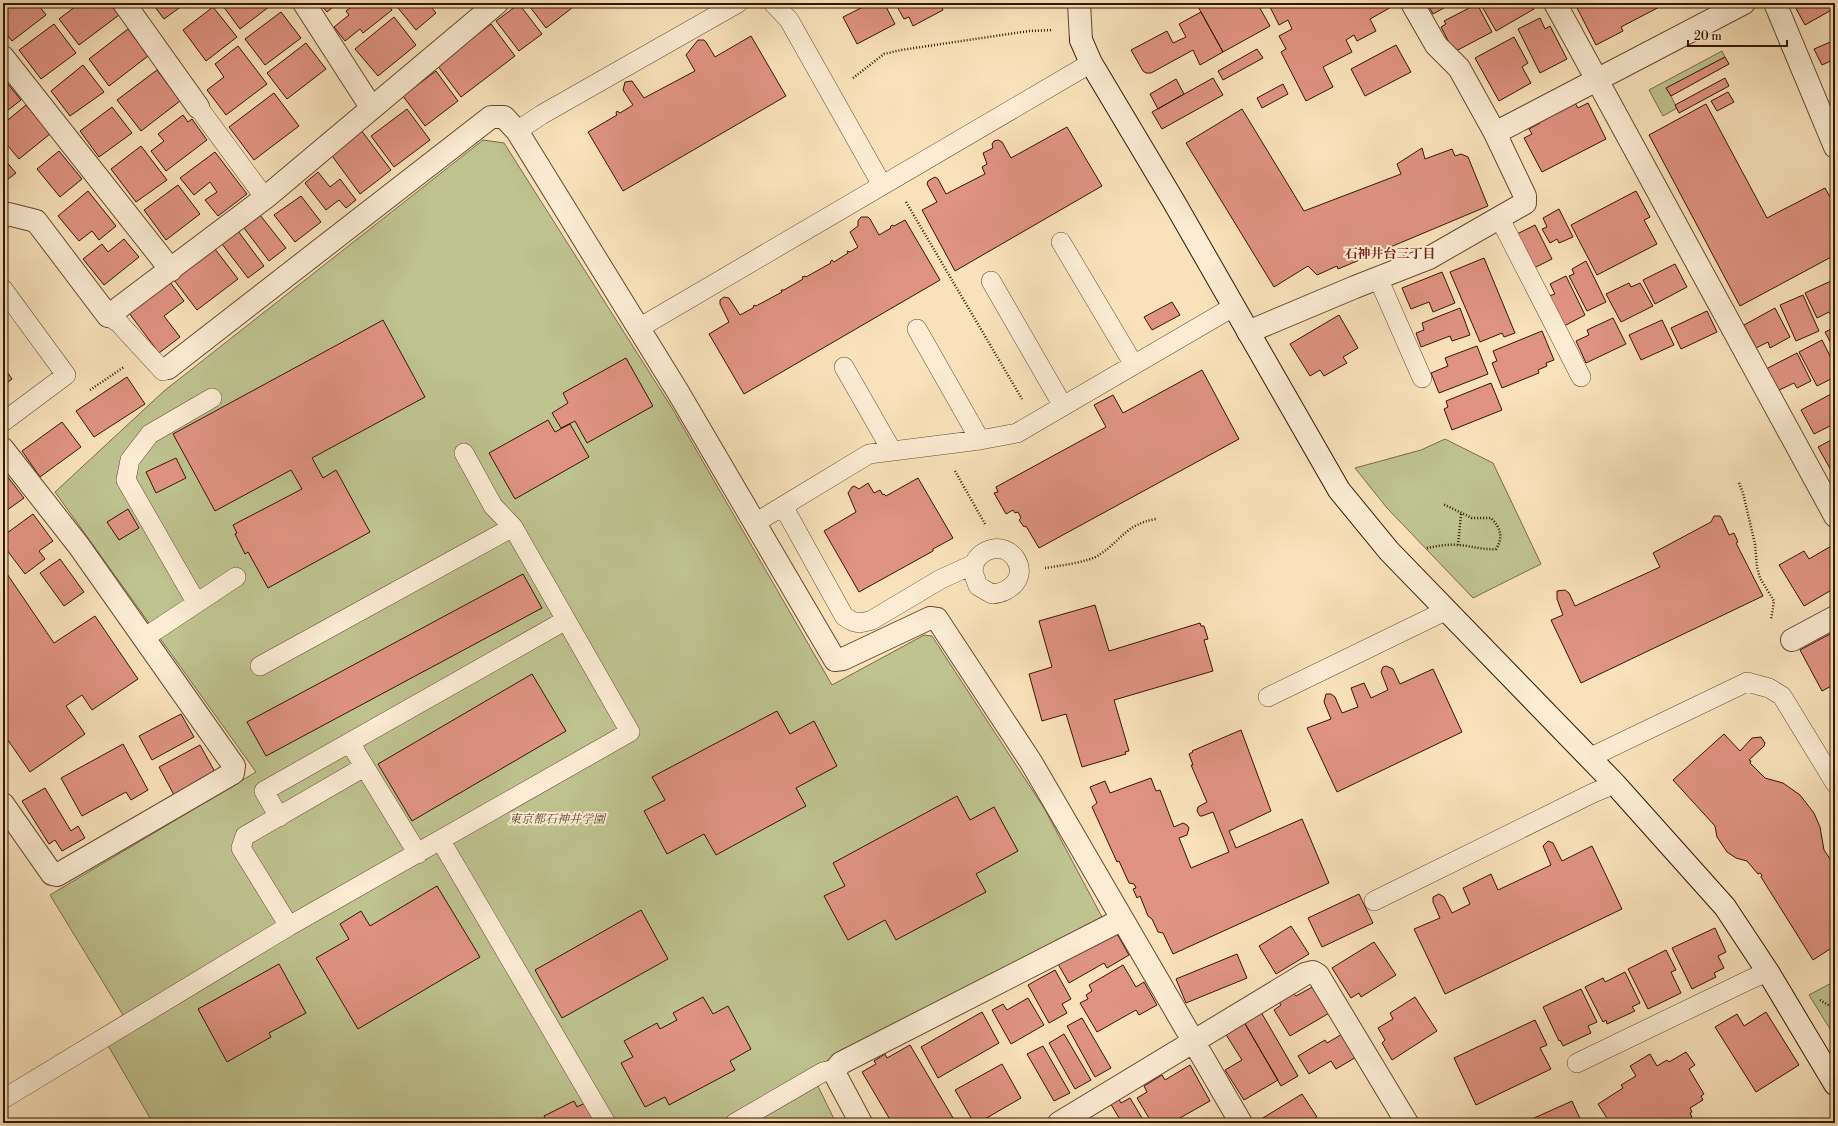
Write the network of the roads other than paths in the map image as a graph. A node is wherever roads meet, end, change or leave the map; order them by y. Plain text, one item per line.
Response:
1 (124, 3) edge
2 (304, 3) edge
3 (497, 3) edge
4 (738, 3) edge
5 (773, 3) edge
6 (1079, 3) edge
7 (1412, 3) edge
8 (1555, 3) edge
9 (1744, 3) edge
10 (1776, 3) edge
11 (3, 57) edge
12 (1091, 63) junction
13 (1598, 79) junction
14 (198, 107) joint
15 (372, 107) junction
16 (517, 131) junction
17 (1495, 133) junction
18 (1835, 148) edge
19 (888, 182) junction
20 (265, 198) junction
21 (3, 217) edge
22 (1499, 217) junction
23 (1061, 242) dead end
24 (171, 270) junction
25 (1378, 278) junction
26 (991, 281) dead end
27 (3, 289) edge
28 (1233, 306) junction
29 (108, 316) junction
30 (639, 328) junction
31 (917, 329) dead end
32 (1248, 332) junction
33 (1134, 365) junction
34 (844, 367) dead end
35 (168, 368) joint
36 (1581, 377) dead end
37 (1422, 378) dead end
38 (212, 398) dead end
39 (1063, 406) junction
40 (3, 422) edge
41 (980, 440) junction
42 (3, 450) edge
43 (892, 451) junction
44 (464, 453) dead end
45 (783, 506) junction
46 (1835, 516) edge
47 (755, 523) junction
48 (514, 527) junction
49 (974, 564) junction
50 (236, 577) dead end
51 (196, 602) junction
52 (1447, 610) junction
53 (1835, 617) edge
54 (566, 620) junction
55 (144, 638) junction
56 (1792, 640) dead end
57 (260, 666) dead end
58 (1268, 697) dead end
59 (350, 743) junction
60 (1590, 758) junction
61 (364, 767) junction
62 (1615, 784) junction
63 (1835, 784) edge
64 (3, 804) edge
65 (279, 817) junction
66 (441, 841) junction
67 (418, 854) junction
68 (1374, 901) dead end
69 (1121, 920) junction
70 (289, 926) junction
71 (1768, 972) junction
72 (1193, 1043) junction
73 (1577, 1063) dead end
74 (836, 1069) junction
75 (1835, 1084) edge
76 (3, 1099) edge
77 (606, 1123) edge
78 (735, 1123) edge
79 (861, 1123) edge
80 (1059, 1123) edge
81 (1241, 1123) edge
82 (1407, 1123) edge

1 - 14 street
2 - 15 street
3 - 15 street
4 - 16 lane
5 - 19 lane
6 - 12 street
7 - 17 street
8 - 13 street
9 - 13 street
10 - 18 street
11 - 24 street
12 - 19 lane
12 - 28 street
13 - 17 street
13 - 46 street
14 - 20 lane
15 - 20 street
16 - 30 street
16 - 35 street
17 - 22 street
19 - 30 lane
20 - 24 street
21 - 29 street
22 - 25 street
22 - 36 lane
23 - 33 lane
24 - 29 street
25 - 32 street
25 - 37 lane
26 - 39 lane
27 - 40 lane
28 - 32 street
28 - 33 lane
29 - 35 lane
30 - 47 street
31 - 41 lane
32 - 52 street
33 - 39 lane
34 - 43 lane
38 - 51 lane
39 - 41 lane
41 - 43 lane
42 - 55 street
43 - 45 lane
44 - 48 lane
45 - 47 lane
45 - 49 lane
47 - 69 street
48 - 54 lane
48 - 57 lane
49 - 49 lane
50 - 51 lane
51 - 55 lane
52 - 58 lane
52 - 60 street
53 - 56 street
54 - 59 lane
54 - 66 lane
55 - 64 street
59 - 61 lane
59 - 65 lane
60 - 62 street
60 - 63 lane
61 - 65 lane
61 - 67 lane
62 - 68 lane
62 - 71 street
65 - 70 lane
66 - 67 lane
66 - 77 lane
67 - 70 lane
69 - 72 street
69 - 74 street
70 - 76 lane
71 - 73 lane
71 - 75 street
72 - 80 street
72 - 81 street
72 - 82 street
74 - 78 lane
74 - 79 street

